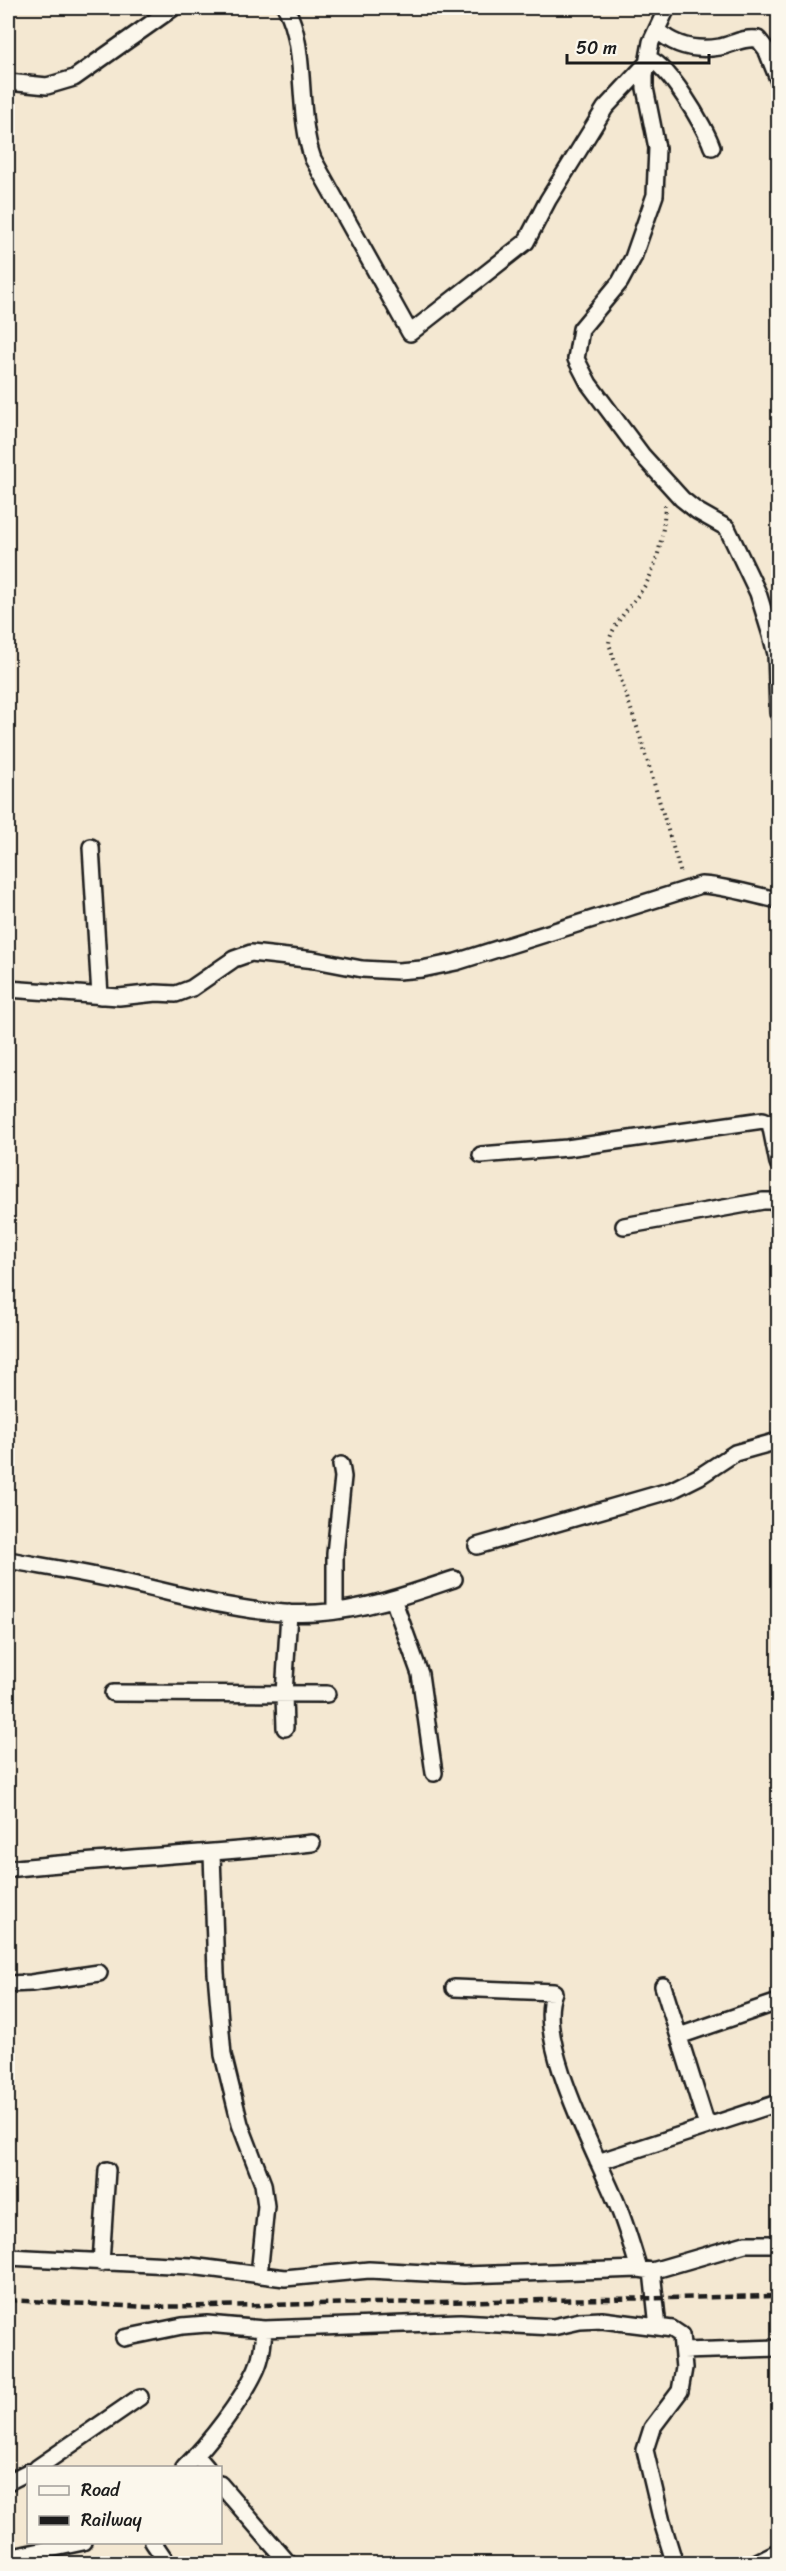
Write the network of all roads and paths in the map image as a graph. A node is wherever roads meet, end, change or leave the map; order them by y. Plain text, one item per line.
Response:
1 (172, 8) edge
2 (286, 8) edge
3 (668, 8) edge
4 (657, 30) junction
5 (648, 61) junction
6 (778, 79) edge
7 (8, 82) edge
8 (712, 147) dead end
9 (665, 480) junction
10 (778, 713) edge
11 (91, 846) dead end
12 (685, 890) junction
13 (778, 900) edge
14 (8, 989) edge
15 (100, 996) junction
16 (481, 1155) dead end
17 (778, 1163) edge
18 (778, 1201) edge
19 (624, 1226) dead end
20 (778, 1441) edge
21 (341, 1465) dead end
22 (477, 1546) dead end
23 (8, 1560) edge
24 (454, 1579) dead end
25 (393, 1599) junction
26 (335, 1611) junction
27 (289, 1613) junction
28 (113, 1693) dead end
29 (284, 1694) junction
30 (327, 1694) dead end
31 (285, 1728) dead end
32 (434, 1773) dead end
33 (312, 1843) dead end
34 (212, 1854) junction
35 (8, 1869) edge
36 (99, 1973) dead end
37 (8, 1984) edge
38 (663, 1986) dead end
39 (454, 1988) dead end
40 (778, 2002) edge
41 (679, 2036) junction
42 (778, 2103) edge
43 (707, 2126) junction
44 (597, 2162) junction
45 (107, 2170) dead end
46 (778, 2244) edge
47 (8, 2257) edge
48 (102, 2263) junction
49 (646, 2270) junction
50 (259, 2275) junction
51 (658, 2327) junction
52 (264, 2329) junction
53 (124, 2338) dead end
54 (778, 2348) edge
55 (682, 2351) junction
56 (140, 2397) dead end
57 (196, 2455) junction
58 (40, 2466) edge
59 (186, 2466) edge
60 (205, 2466) edge
61 (27, 2472) edge
62 (8, 2482) edge
63 (222, 2486) edge
64 (76, 2544) edge
65 (154, 2544) edge
66 (778, 2555) edge
67 (8, 2558) edge
68 (168, 2564) edge
69 (289, 2564) edge
70 (675, 2564) edge
71 (760, 2564) edge

1 - 7 street
2 - 5 street
3 - 4 street
4 - 5 street
4 - 6 street
5 - 8 street
5 - 9 street
9 - 10 street
9 - 12 path
11 - 15 street
12 - 13 street
12 - 15 street
14 - 15 street
16 - 17 street
18 - 19 street
20 - 22 street
21 - 26 street
23 - 27 street
24 - 25 street
25 - 26 street
25 - 32 street
26 - 27 street
27 - 29 street
28 - 29 street
29 - 30 street
29 - 31 street
33 - 34 street
34 - 35 street
34 - 50 street
36 - 37 street
38 - 41 street
39 - 44 street
40 - 41 street
41 - 43 street
42 - 43 street
43 - 44 street
44 - 49 street
45 - 48 street
46 - 49 street
47 - 48 street
48 - 50 street
49 - 50 street
49 - 51 street
51 - 52 street
51 - 55 street
52 - 53 street
52 - 57 street
54 - 55 street
55 - 70 street
56 - 58 street
57 - 59 street
57 - 60 street
61 - 62 street
63 - 69 street
64 - 67 street
65 - 68 street
66 - 71 main road

